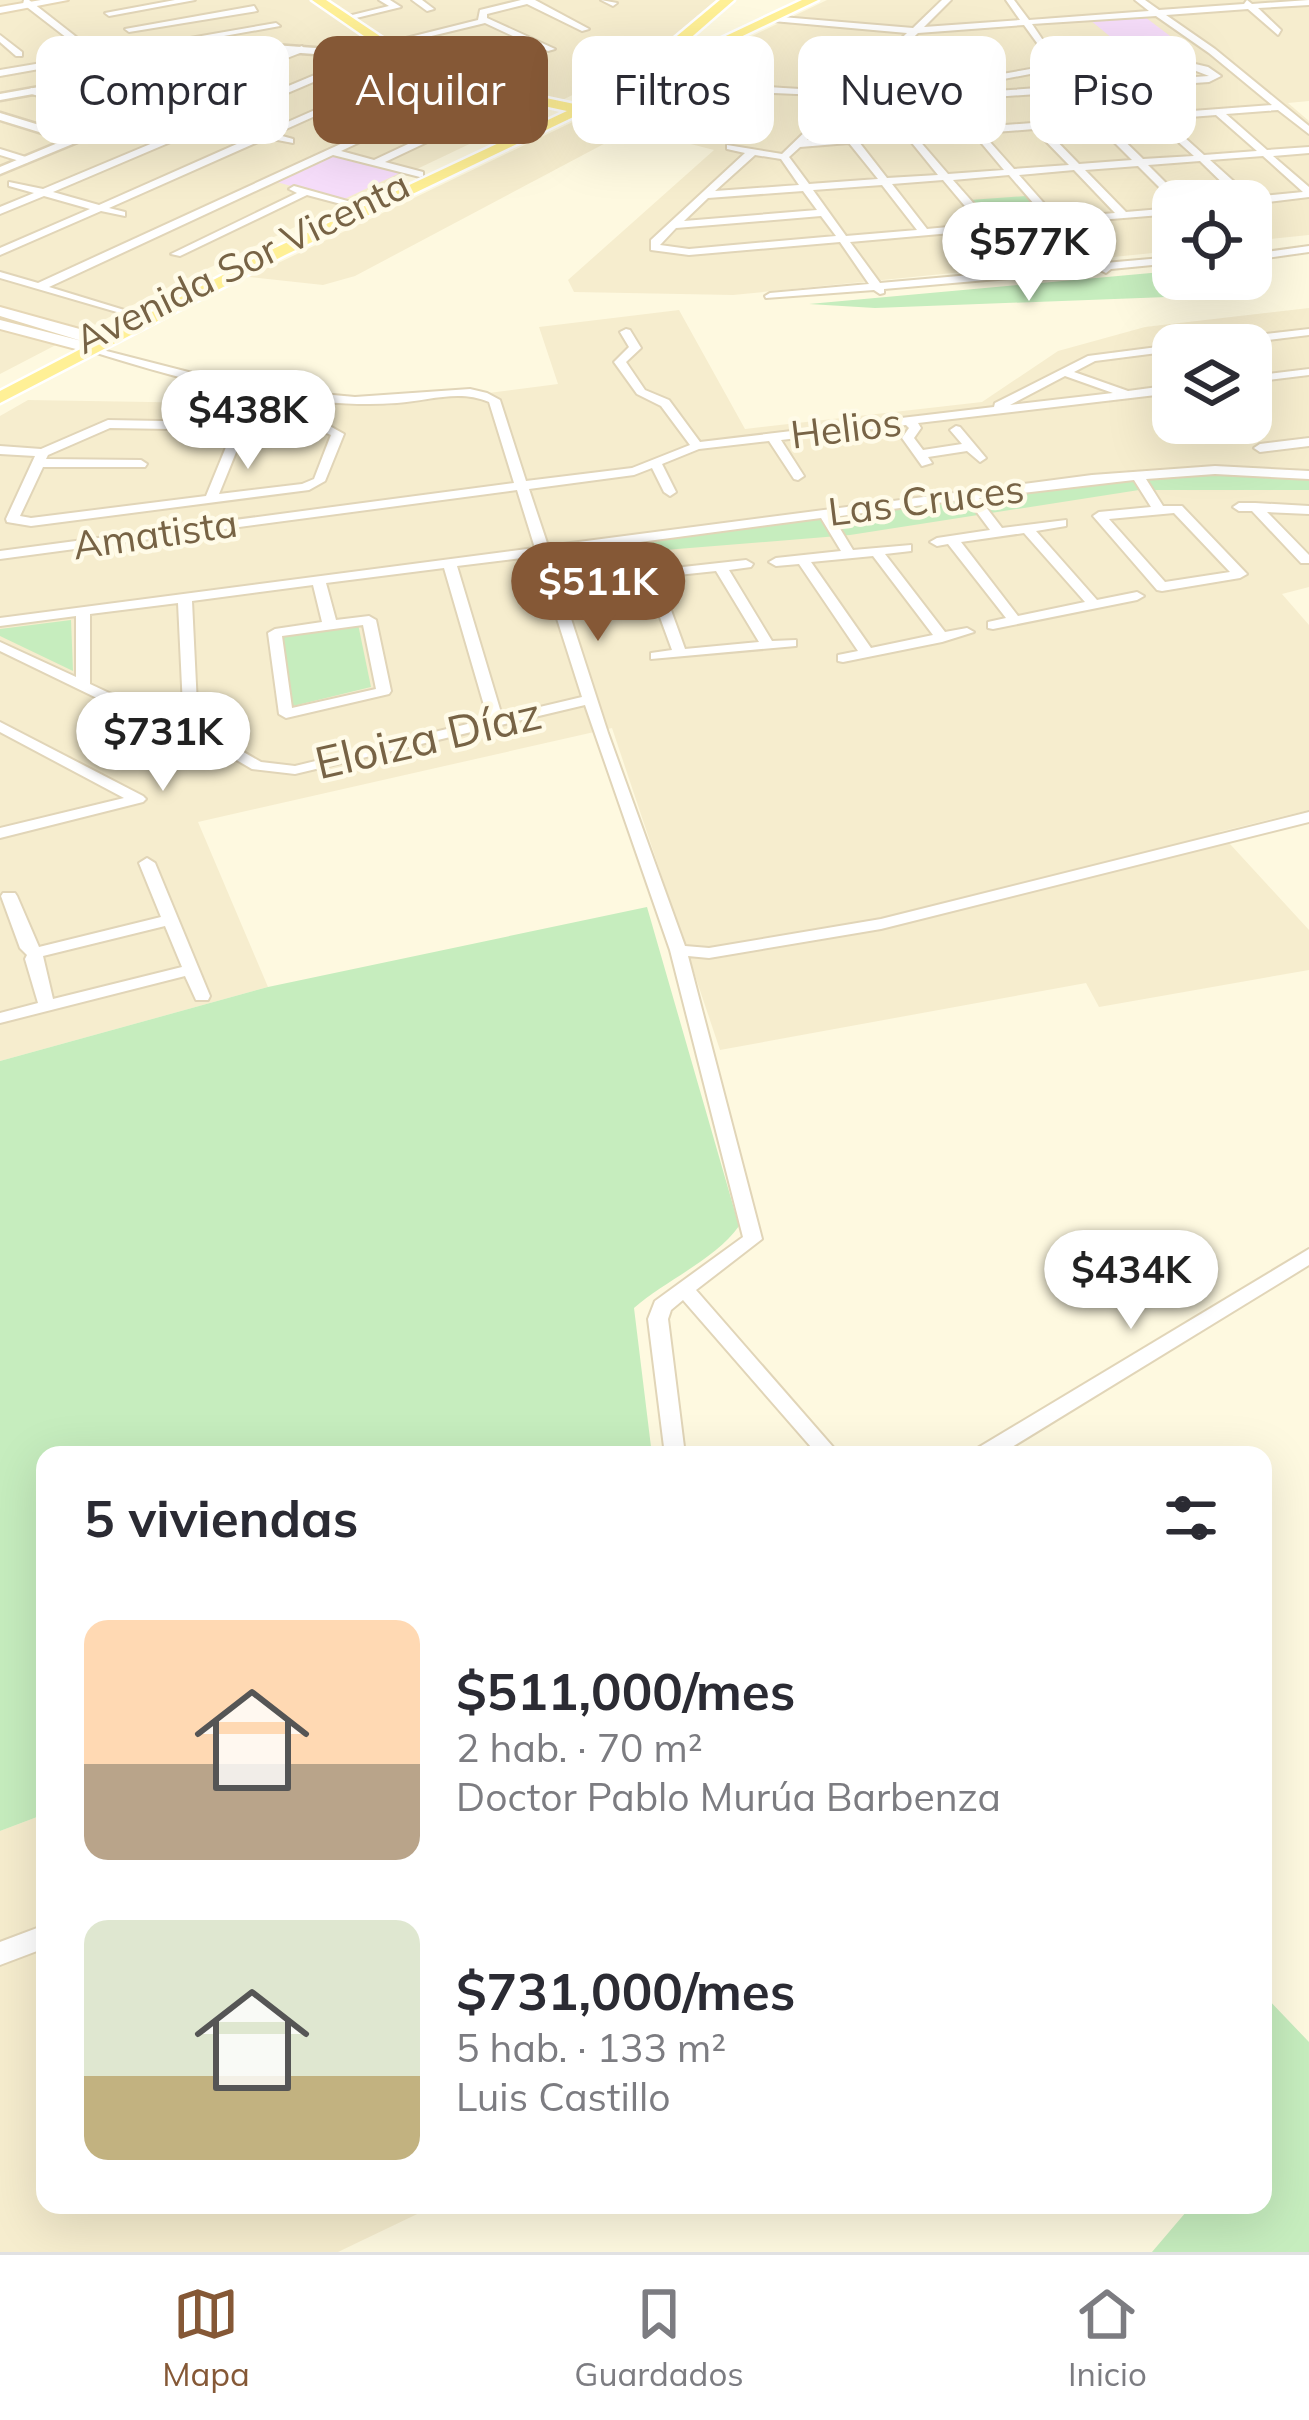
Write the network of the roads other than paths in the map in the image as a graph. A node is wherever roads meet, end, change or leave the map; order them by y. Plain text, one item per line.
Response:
1 (62, 0) edge
2 (190, 0) edge
3 (242, 0) edge
4 (318, 0) edge
5 (383, 0) edge
6 (490, 0) edge
7 (529, 0) edge
8 (728, 0) edge
9 (812, 0) edge
10 (947, 0) edge
11 (1010, 0) edge
12 (1139, 0) edge
13 (418, 1) edge
14 (31, 2) edge
15 (1309, 2) edge
16 (1246, 3) edge
17 (505, 6) junction
18 (397, 7) junction
19 (0, 8) edge
20 (254, 9) junction
21 (430, 9) dead end
22 (1154, 12) junction
23 (344, 18) junction
24 (773, 18) junction
25 (485, 20) junction
26 (1024, 21) junction
27 (129, 29) junction
28 (585, 29) dead end
29 (916, 29) junction
30 (1278, 32) dead end
31 (72, 36) edge
32 (139, 36) edge
33 (224, 36) edge
34 (369, 36) edge
35 (419, 36) edge
36 (522, 36) edge
37 (685, 36) edge
38 (733, 36) edge
39 (909, 36) edge
40 (1035, 36) edge
41 (0, 38) edge
42 (306, 45) junction
43 (289, 47) edge
44 (313, 47) edge
45 (548, 48) edge
46 (551, 49) dead end
47 (0, 51) edge
48 (289, 52) edge
49 (36, 67) edge
50 (0, 73) edge
51 (1096, 86) joint
52 (36, 90) edge
53 (31, 91) junction
54 (36, 92) edge
55 (0, 97) edge
56 (548, 103) edge
57 (1282, 107) junction
58 (570, 108) junction
59 (1216, 111) junction
60 (1196, 113) edge
61 (0, 116) edge
62 (548, 117) edge
63 (36, 128) edge
64 (1309, 130) edge
65 (796, 143) edge
66 (65, 144) edge
67 (158, 144) edge
68 (245, 144) edge
69 (350, 144) edge
70 (415, 144) edge
71 (483, 144) edge
72 (855, 144) edge
73 (918, 144) edge
74 (986, 144) edge
75 (1054, 144) edge
76 (1120, 144) edge
77 (1188, 144) edge
78 (730, 147) dead end
79 (1309, 150) edge
80 (0, 152) edge
81 (332, 152) junction
82 (753, 152) junction
83 (1264, 154) junction
84 (784, 157) junction
85 (1204, 158) junction
86 (26, 160) junction
87 (375, 163) junction
88 (1140, 164) junction
89 (1077, 168) junction
90 (0, 171) edge
91 (420, 174) junction
92 (1010, 174) junction
93 (946, 177) junction
94 (1157, 180) edge
95 (1227, 180) edge
96 (884, 181) junction
97 (267, 182) junction
98 (13, 184) dead end
99 (804, 188) junction
100 (306, 192) junction
101 (44, 193) junction
102 (1309, 193) edge
103 (706, 195) junction
104 (1272, 198) edge
105 (363, 207) junction
106 (101, 208) junction
107 (0, 212) edge
108 (822, 213) junction
109 (121, 214) dead end
110 (1152, 214) edge
111 (1125, 217) junction
112 (1057, 224) junction
113 (174, 225) junction
114 (673, 225) junction
115 (990, 229) junction
116 (926, 234) junction
117 (214, 236) junction
118 (843, 240) junction
119 (1309, 246) edge
120 (1272, 250) edge
121 (0, 253) edge
122 (176, 254) dead end
123 (1152, 266) edge
124 (1106, 271) junction
125 (0, 275) edge
126 (39, 287) junction
127 (879, 288) junction
128 (770, 296) dead end
129 (794, 300) dead end
130 (130, 315) junction
131 (4, 319) edge
132 (626, 332) dead end
133 (1309, 332) edge
134 (1272, 336) edge
135 (84, 343) junction
136 (1152, 351) edge
137 (1309, 371) edge
138 (1063, 372) junction
139 (1272, 376) edge
140 (0, 385) edge
141 (1152, 391) edge
142 (1127, 394) junction
143 (0, 398) edge
144 (989, 411) junction
145 (910, 421) junction
146 (241, 426) junction
147 (956, 430) dead end
148 (773, 436) junction
149 (1309, 442) edge
150 (697, 446) junction
151 (1260, 448) dead end
152 (0, 450) edge
153 (40, 458) junction
154 (141, 464) dead end
155 (656, 464) junction
156 (1137, 475) junction
157 (1309, 475) edge
158 (798, 476) dead end
159 (523, 484) junction
160 (670, 492) dead end
161 (970, 495) junction
162 (17, 499) junction
163 (211, 499) junction
164 (0, 501) edge
165 (1239, 507) dead end
166 (1255, 507) junction
167 (1159, 510) junction
168 (1309, 510) edge
169 (825, 514) junction
170 (1060, 523) dead end
171 (1027, 528) junction
172 (683, 532) junction
173 (999, 533) junction
174 (906, 548) dead end
175 (544, 549) junction
176 (876, 551) junction
177 (849, 554) junction
178 (0, 555) edge
179 (802, 559) junction
180 (1304, 560) edge
181 (449, 562) junction
182 (776, 562) dead end
183 (746, 564) dead end
184 (720, 566) junction
185 (694, 568) junction
186 (318, 580) junction
187 (1137, 596) dead end
188 (185, 598) junction
189 (1094, 605) junction
190 (83, 611) junction
191 (1016, 621) junction
192 (0, 622) edge
193 (330, 625) junction
194 (993, 625) dead end
195 (967, 632) dead end
196 (942, 638) junction
197 (791, 643) dead end
198 (768, 645) junction
199 (0, 646) edge
200 (680, 653) junction
201 (867, 653) junction
202 (656, 656) dead end
203 (843, 658) dead end
204 (83, 686) junction
205 (591, 699) junction
206 (496, 721) junction
207 (0, 726) edge
208 (194, 734) junction
209 (0, 815) edge
210 (1309, 817) edge
211 (23, 828) junction
212 (0, 833) edge
213 (147, 863) dead end
214 (9, 896) dead end
215 (170, 920) junction
216 (678, 950) junction
217 (36, 952) junction
218 (190, 970) junction
219 (202, 996) dead end
220 (47, 1006) junction
221 (0, 1018) edge
222 (1309, 1256) edge
223 (684, 1289) junction
224 (674, 1446) edge
225 (822, 1446) edge
226 (998, 1446) edge
227 (36, 1940) edge
228 (0, 1954) edge

1 - 14 main road
2 - 27 street
3 - 20 street
4 - 23 main road
5 - 18 street
6 - 17 street
7 - 17 street
7 - 28 street
8 - 37 main road, Avenida Sor Vicenta
9 - 24 main road
10 - 29 street
11 - 26 street
12 - 22 street
13 - 18 street
13 - 21 street
14 - 19 main road
14 - 31 street
15 - 16 street
16 - 22 street
16 - 30 street
17 - 25 street
18 - 23 street
20 - 27 street
20 - 33 street
22 - 26 street
22 - 57 street
23 - 34 main road
24 - 29 street
24 - 38 main road
25 - 35 street
25 - 36 street
26 - 29 street
26 - 40 street
27 - 32 street
29 - 39 street
41 - 47 street
42 - 43 street
42 - 44 street
42 - 48 street
45 - 46 street
49 - 50 street
51 - 51 street
52 - 53 street
53 - 54 street
53 - 55 street
56 - 58 main road
57 - 59 street
57 - 64 street
58 - 62 main road, Avenida Sor Vicenta
58 - 105 main road, Avenida Sor Vicenta
59 - 60 street
59 - 83 street
61 - 63 street
65 - 84 street
66 - 86 street
67 - 101 street
68 - 106 street
69 - 81 street
70 - 87 street
71 - 91 main road, Avenida Sor Vicenta
72 - 96 street
73 - 93 street
74 - 92 street
75 - 89 street
76 - 88 street
77 - 85 street
78 - 82 street
79 - 83 street
80 - 86 street
81 - 87 street
81 - 97 street
82 - 84 street
82 - 103 street
83 - 85 street
83 - 102 street
84 - 99 street
85 - 88 street
85 - 95 street
86 - 90 street
87 - 91 street
88 - 89 street
88 - 94 street
89 - 92 street
89 - 111 street
91 - 105 main road, Avenida Sor Vicenta
92 - 93 street
92 - 112 street
93 - 96 street
93 - 115 street
96 - 99 street
96 - 116 street
97 - 100 street
97 - 113 street
98 - 101 street
99 - 103 street
99 - 108 street
100 - 105 street
100 - 117 street
101 - 106 street
101 - 107 street
102 - 104 street
103 - 114 street
105 - 130 main road, Avenida Sor Vicenta
105 - 135 main road, Avenida Sor Vicenta
106 - 109 street
106 - 121 street
108 - 114 street
108 - 118 street
110 - 111 street
111 - 112 street
112 - 115 street
112 - 124 street
113 - 117 street
113 - 126 street
114 - 118 street
115 - 116 street
116 - 118 street
117 - 122 street
118 - 127 street
119 - 120 street
123 - 124 street
124 - 127 street
125 - 126 street
126 - 130 street
127 - 128 street
127 - 129 street
130 - 135 main road, Avenida Sor Vicenta
131 - 135 main road
132 - 150 street
133 - 134 street
135 - 140 main road, Avenida Sor Vicenta
135 - 143 main road, Avenida Sor Vicenta
135 - 159 street
136 - 138 street
137 - 139 street
138 - 142 street
138 - 144 street
141 - 142 street, Helios
142 - 144 street, Helios
144 - 145 street, Helios
145 - 147 street
145 - 148 street, Helios
146 - 153 street
146 - 163 street
146 - 163 street
148 - 150 street, Helios
148 - 158 street
149 - 151 street
150 - 155 street, Helios
152 - 153 street
153 - 154 street
153 - 162 street
155 - 159 street, Helios
155 - 160 street
156 - 157 street, Las Cruces
156 - 161 street, Las Cruces
156 - 167 street
159 - 175 street
159 - 178 street, Amatista
161 - 169 street, Las Cruces
161 - 173 street
162 - 163 street
162 - 164 street
165 - 166 street
166 - 168 street
166 - 180 street
167 - 167 street
169 - 172 street, Las Cruces
169 - 177 street
170 - 171 street
171 - 173 street
171 - 189 street
172 - 175 street, Las Cruces
172 - 185 street
173 - 191 street
174 - 176 street
175 - 181 street, Las Cruces
175 - 205 street
176 - 177 street
176 - 196 street
177 - 179 street
179 - 182 street
179 - 201 street
181 - 186 street, Las Cruces
181 - 206 street
183 - 184 street
184 - 185 street
184 - 198 street
185 - 200 street
186 - 188 street, Las Cruces
186 - 193 street
187 - 189 street
188 - 190 street, Las Cruces
188 - 208 street
189 - 191 street
190 - 192 street, Las Cruces
190 - 204 street
191 - 194 street
193 - 193 street
195 - 196 street
196 - 201 street
197 - 198 street
198 - 200 street
199 - 204 street, Eloiza Díaz
200 - 202 street
201 - 203 street
204 - 208 street, Eloiza Díaz
205 - 206 street, Eloiza Díaz
205 - 216 street
206 - 208 street, Eloiza Díaz
207 - 211 street
209 - 211 street
210 - 216 street
211 - 212 street
213 - 215 street
214 - 217 street
215 - 217 street
215 - 218 street
216 - 223 street
217 - 220 street
218 - 219 street
218 - 220 street
220 - 221 street
222 - 226 street
223 - 224 street
223 - 225 street
227 - 228 street

